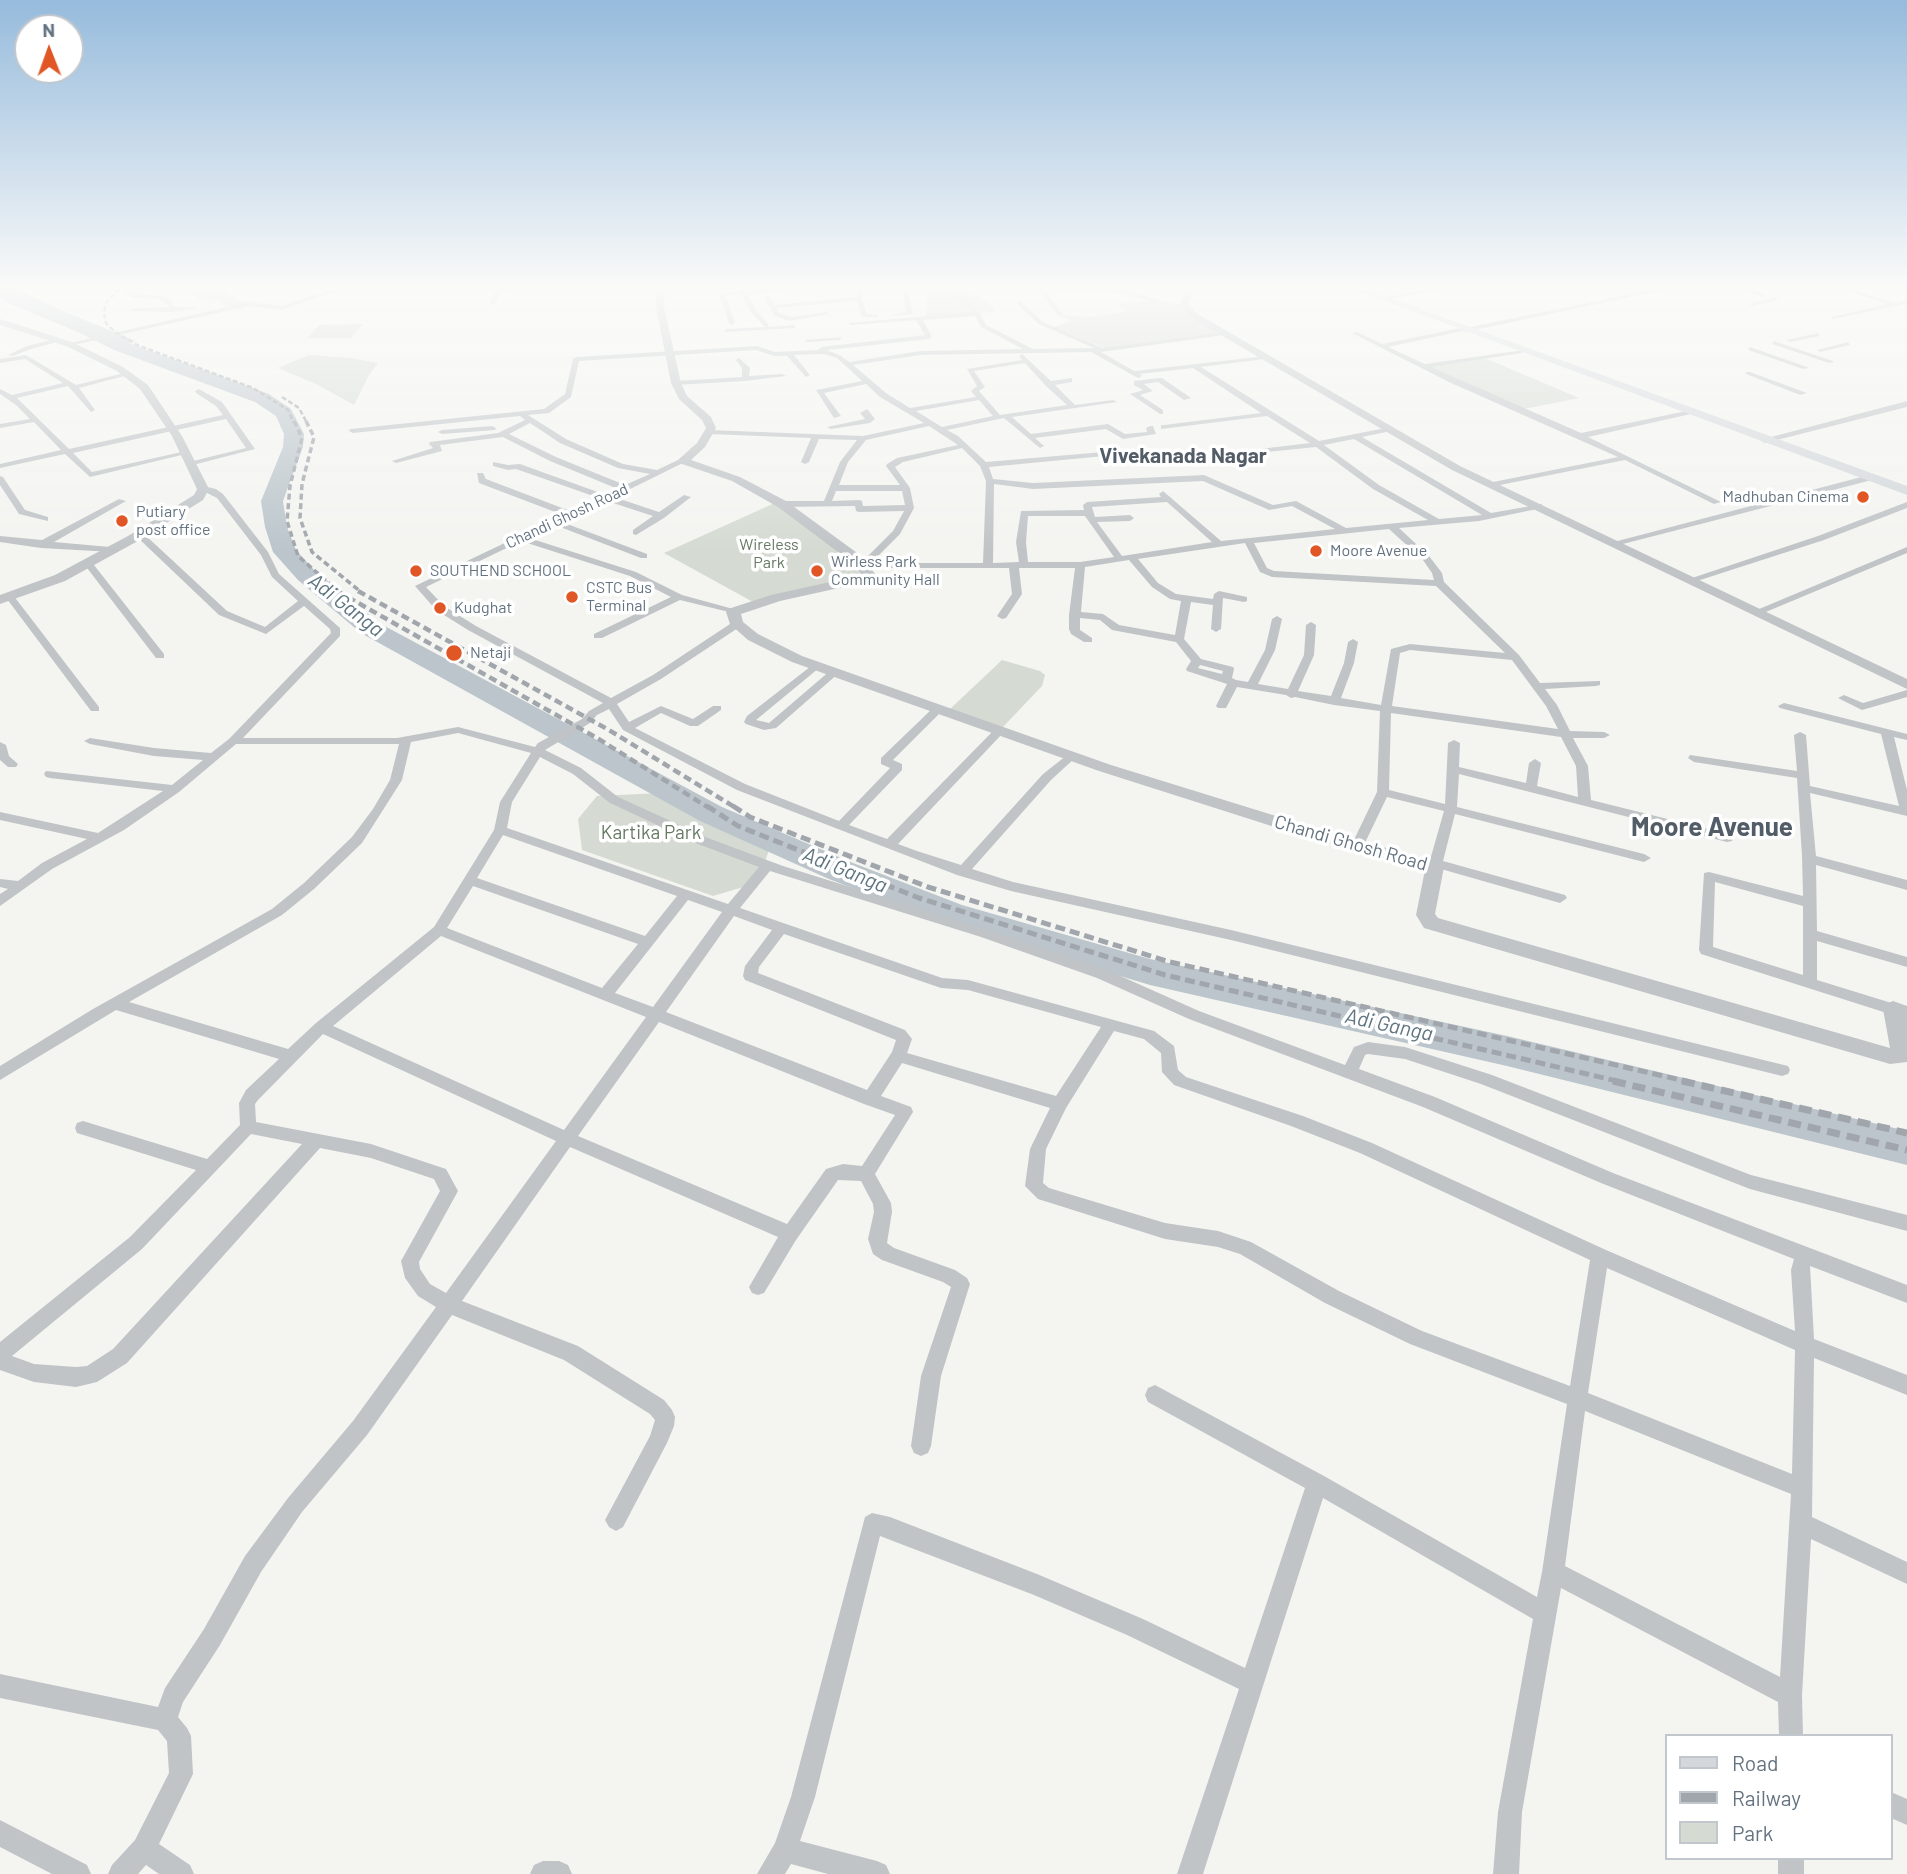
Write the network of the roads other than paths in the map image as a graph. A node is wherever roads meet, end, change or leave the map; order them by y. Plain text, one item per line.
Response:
1 (59, 376) edge
2 (116, 376) edge
3 (131, 376) edge
4 (572, 376) edge
5 (675, 376) edge
6 (776, 376) edge
7 (860, 376) edge
8 (972, 376) edge
9 (1042, 376) edge
10 (1138, 376) edge
11 (1211, 376) edge
12 (1298, 376) edge
13 (1446, 376) edge
14 (1591, 376) edge
15 (1757, 376) edge
16 (745, 379) joint
17 (1069, 380) dead end
18 (1145, 381) junction
19 (865, 382) junction
20 (676, 383) junction
21 (1049, 384) junction
22 (73, 385) junction
23 (0, 391) edge
24 (199, 391) dead end
25 (1803, 393) dead end
26 (10, 398) junction
27 (981, 398) junction
28 (1187, 398) dead end
29 (1113, 402) dead end
30 (1907, 404) edge
31 (1073, 407) junction
32 (91, 410) dead end
33 (910, 410) junction
34 (867, 411) dead end
35 (1160, 412) dead end
36 (1688, 412) junction
37 (1268, 414) junction
38 (229, 416) junction
39 (836, 416) dead end
40 (525, 417) junction
41 (1003, 417) junction
42 (35, 420) junction
43 (932, 422) junction
44 (0, 426) edge
45 (831, 427) dead end
46 (1164, 427) dead end
47 (172, 428) junction
48 (518, 428) junction
49 (1150, 428) dead end
50 (942, 429) junction
51 (1388, 429) junction
52 (353, 431) dead end
53 (709, 432) junction
54 (504, 433) junction
55 (417, 434) dead end
56 (1030, 436) junction
57 (1355, 436) junction
58 (1580, 436) junction
59 (815, 438) junction
60 (863, 438) junction
61 (1786, 440) junction
62 (1318, 444) junction
63 (962, 446) junction
64 (1040, 446) dead end
65 (531, 448) junction
66 (1251, 452) dead end
67 (68, 453) junction
68 (1115, 453) dead end
69 (189, 458) junction
70 (1624, 458) junction
71 (396, 461) dead end
72 (683, 461) junction
73 (806, 461) dead end
74 (496, 464) junction
75 (984, 465) junction
76 (0, 466) edge
77 (660, 473) junction
78 (1869, 478) junction
79 (0, 479) edge
80 (1151, 480) junction
81 (990, 481) junction
82 (1493, 485) junction
83 (834, 488) junction
84 (906, 488) junction
85 (203, 489) junction
86 (626, 489) junction
87 (1907, 491) edge
88 (687, 497) dead end
89 (607, 498) junction
90 (1169, 499) junction
91 (122, 501) dead end
92 (1717, 502) dead end
93 (827, 503) junction
94 (782, 504) junction
95 (1907, 505) edge
96 (1539, 506) junction
97 (910, 508) junction
98 (571, 515) junction
99 (661, 516) junction
100 (1490, 516) junction
101 (1090, 517) junction
102 (1130, 518) dead end
103 (45, 519) dead end
104 (555, 522) junction
105 (1439, 523) junction
106 (1392, 527) junction
107 (1345, 531) junction
108 (636, 532) dead end
109 (139, 535) junction
110 (520, 538) junction
111 (0, 539) edge
112 (1248, 540) junction
113 (1615, 543) junction
114 (1219, 544) junction
115 (41, 545) junction
116 (1907, 550) edge
117 (110, 551) junction
118 (644, 556) dead end
119 (1132, 558) junction
120 (1120, 559) junction
121 (88, 562) junction
122 (1080, 565) junction
123 (863, 566) junction
124 (988, 566) junction
125 (1019, 566) junction
126 (1691, 580) junction
127 (1439, 583) junction
128 (679, 597) junction
129 (5, 598) edge
130 (1244, 599) dead end
131 (1186, 600) junction
132 (303, 602) junction
133 (1219, 603) junction
134 (1757, 612) junction
135 (1074, 615) junction
136 (1002, 616) dead end
137 (735, 618) junction
138 (1277, 619) dead end
139 (1311, 625) dead end
140 (1216, 629) dead end
141 (598, 636) dead end
142 (1088, 639) dead end
143 (1179, 639) junction
144 (1353, 642) dead end
145 (160, 656) dead end
146 (1515, 657) junction
147 (815, 666) junction
148 (835, 672) junction
149 (1229, 681) junction
150 (1596, 683) dead end
151 (1907, 685) edge
152 (1538, 686) junction
153 (1251, 687) junction
154 (1907, 693) edge
155 (1291, 695) junction
156 (1844, 698) dead end
157 (610, 702) junction
158 (1334, 702) junction
159 (1222, 706) dead end
160 (1784, 706) dead end
161 (717, 708) dead end
162 (95, 709) dead end
163 (938, 709) junction
164 (1386, 709) junction
165 (627, 728) junction
166 (999, 731) junction
167 (1568, 734) junction
168 (1887, 734) junction
169 (1604, 735) dead end
170 (1800, 735) dead end
171 (1907, 737) edge
172 (401, 740) junction
173 (90, 741) dead end
174 (233, 741) junction
175 (1454, 743) dead end
176 (0, 745) edge
177 (539, 748) junction
178 (1071, 756) junction
179 (214, 757) junction
180 (1694, 758) dead end
181 (1535, 763) dead end
182 (12, 764) dead end
183 (1453, 769) junction
184 (50, 774) dead end
185 (1901, 776) edge
186 (1803, 782) junction
187 (175, 789) junction
188 (1531, 789) junction
189 (1383, 792) junction
190 (1585, 802) junction
191 (1451, 807) junction
192 (1906, 812) edge
193 (0, 816) edge
194 (841, 826) junction
195 (500, 830) junction
196 (101, 838) junction
197 (1727, 838) dead end
198 (889, 845) junction
199 (1357, 846) junction
200 (1644, 858) dead end
201 (1809, 859) junction
202 (767, 865) junction
203 (1436, 865) junction
204 (962, 872) junction
205 (469, 880) junction
206 (0, 883) edge
207 (1907, 885) edge
208 (20, 886) junction
209 (685, 895) junction
210 (1560, 898) dead end
211 (0, 901) edge
212 (1810, 902) junction
213 (730, 911) junction
214 (781, 928) junction
215 (439, 930) junction
216 (1810, 934) junction
217 (648, 942) junction
218 (1907, 962) edge
219 (1810, 983) junction
220 (605, 995) junction
221 (116, 1004) junction
222 (1900, 1012) edge
223 (656, 1015) junction
224 (1110, 1025) junction
225 (320, 1027) junction
226 (290, 1056) junction
227 (898, 1056) junction
228 (1783, 1070) dead end
229 (1350, 1071) junction
230 (0, 1074) edge
231 (870, 1099) junction
232 (1060, 1104) junction
233 (248, 1127) junction
234 (83, 1128) dead end
235 (568, 1139) junction
236 (316, 1141) junction
237 (210, 1167) junction
238 (866, 1174) junction
239 (1907, 1223) edge
240 (790, 1234) junction
241 (1600, 1256) junction
242 (1808, 1256) junction
243 (758, 1287) dead end
244 (1907, 1294) edge
245 (449, 1305) junction
246 (1805, 1345) junction
247 (0, 1351) edge
248 (0, 1361) edge
249 (1907, 1385) edge
250 (1155, 1395) dead end
251 (1577, 1400) junction
252 (921, 1446) dead end
253 (1317, 1483) junction
254 (1801, 1488) junction
255 (615, 1520) dead end
256 (1801, 1523) junction
257 (1553, 1572) junction
258 (1907, 1573) edge
259 (1544, 1613) junction
260 (1250, 1682) junction
261 (0, 1686) edge
262 (1790, 1695) junction
263 (166, 1720) junction
264 (1791, 1734) edge
265 (0, 1833) edge
266 (144, 1849) junction
267 (785, 1850) junction
268 (78, 1874) edge
269 (121, 1874) edge
270 (181, 1874) edge
271 (543, 1874) edge
272 (559, 1874) edge
273 (770, 1874) edge
274 (877, 1874) edge
275 (1190, 1874) edge
276 (1506, 1874) edge

1 - 22 street
2 - 22 street
3 - 47 street
4 - 40 street
5 - 20 street
6 - 16 street
7 - 19 street
8 - 27 street
9 - 21 street
10 - 18 street
11 - 37 street
12 - 51 street
13 - 58 street
14 - 36 main road
15 - 25 street
16 - 20 street
17 - 21 street
18 - 28 street
18 - 35 street
19 - 33 street
19 - 39 street
20 - 53 street
21 - 31 street
22 - 26 street
22 - 32 street
23 - 26 street
24 - 38 street
26 - 42 street
27 - 33 street
27 - 41 street
29 - 31 street
30 - 61 street
31 - 41 street
33 - 43 street
34 - 45 street
36 - 58 street
36 - 61 main road
37 - 46 street
37 - 62 street
38 - 47 street
38 - 69 street
40 - 48 street
40 - 52 street
40 - 77 street
41 - 50 street
41 - 56 street
42 - 44 street
42 - 67 street
43 - 50 street
43 - 60 street
47 - 67 street
47 - 69 street
48 - 54 street
48 - 55 street
49 - 56 street
50 - 63 street
51 - 57 street
51 - 82 street
53 - 59 street
53 - 72 street, Chandi Ghosh Road
54 - 65 street
54 - 71 street
56 - 64 street
57 - 62 street
57 - 100 street
58 - 70 street
59 - 60 street
59 - 73 street
60 - 83 street
61 - 78 main road
62 - 66 street
62 - 105 street
63 - 75 street
63 - 84 street
65 - 74 street
65 - 86 street
67 - 69 street
67 - 76 street
68 - 75 street
69 - 85 street
70 - 82 street
70 - 92 street
72 - 77 street, Chandi Ghosh Road
72 - 94 street
74 - 89 street
74 - 98 street
75 - 81 street
77 - 86 street, Chandi Ghosh Road
78 - 87 main road
78 - 113 street
79 - 103 street
80 - 81 street
80 - 90 street
80 - 107 street
81 - 124 street
82 - 96 street
83 - 84 street
83 - 93 street
84 - 97 street
85 - 109 street
85 - 132 street
86 - 89 street, Chandi Ghosh Road
88 - 99 street
89 - 98 street, Chandi Ghosh Road
89 - 99 street
90 - 101 street
90 - 114 street
91 - 115 street
93 - 94 street
93 - 97 street
94 - 123 street
95 - 126 street
96 - 100 street
96 - 113 street
97 - 123 street
98 - 104 street, Chandi Ghosh Road
99 - 108 street
100 - 105 street
101 - 102 street
101 - 120 street
101 - 125 street
104 - 110 street, Chandi Ghosh Road
104 - 118 street
105 - 106 street
106 - 107 street
106 - 127 street
107 - 112 street
109 - 117 street
109 - 132 street
110 - 128 street
110 - 157 street, Chandi Ghosh Road
111 - 115 street
112 - 114 street
112 - 127 street
113 - 126 street
114 - 119 street
115 - 117 street
116 - 134 street
117 - 121 street
119 - 120 street
119 - 131 street
120 - 122 street
121 - 129 street
121 - 145 street
122 - 125 street
122 - 135 street
123 - 124 street
123 - 137 street
124 - 125 street
125 - 136 street
126 - 134 street
127 - 146 street
128 - 137 street
128 - 141 street
129 - 162 street
130 - 133 street
131 - 133 street
131 - 143 street
132 - 174 street
133 - 140 street
134 - 151 street
135 - 142 street
135 - 143 street
137 - 147 street, Chandi Ghosh Road
137 - 157 street
138 - 153 street
139 - 155 street
143 - 149 street
144 - 158 street
146 - 152 street
146 - 164 street
147 - 148 street, Chandi Ghosh Road
147 - 148 street
148 - 163 street, Chandi Ghosh Road
149 - 153 street
149 - 159 street
150 - 152 street
152 - 167 street
153 - 155 street
154 - 156 street
155 - 158 street
157 - 165 street
157 - 177 street
158 - 164 street
160 - 168 street
161 - 165 street
163 - 166 street, Chandi Ghosh Road
163 - 194 street
164 - 167 street
164 - 189 street
165 - 194 street
166 - 178 street, Chandi Ghosh Road
166 - 198 street
167 - 169 street
167 - 190 street
168 - 171 street
168 - 185 street
170 - 186 street
172 - 174 street
172 - 177 street
172 - 221 street
173 - 179 street
174 - 179 street
175 - 183 street
176 - 182 street
177 - 195 street
177 - 202 street
178 - 199 street, Chandi Ghosh Road
178 - 204 street
179 - 187 street
180 - 186 street
181 - 188 street
183 - 188 street
183 - 191 street
184 - 187 street
185 - 192 street
186 - 192 street
186 - 201 street
187 - 196 street
188 - 190 street
189 - 191 street
189 - 199 street
190 - 197 street
191 - 200 street
191 - 203 street
193 - 196 street
194 - 198 street
195 - 205 street
195 - 209 street
196 - 208 street
198 - 204 street
199 - 203 street, Chandi Ghosh Road
201 - 207 street
201 - 212 street
202 - 213 street
202 - 229 street
203 - 210 street
203 - 222 street, Chandi Ghosh Road
204 - 228 street
205 - 215 street
205 - 217 street
206 - 208 street
208 - 211 street
209 - 213 street
209 - 217 street
212 - 216 street
212 - 219 street
213 - 214 street
213 - 223 street
214 - 224 street
214 - 227 street
215 - 220 street
215 - 225 street
216 - 218 street
216 - 219 street
217 - 220 street
219 - 222 street
220 - 223 street
221 - 226 street
221 - 230 street
223 - 231 street
223 - 235 street
224 - 232 street
224 - 241 street
225 - 226 street
225 - 235 street
226 - 233 street
227 - 231 street
227 - 232 street
229 - 239 street
229 - 242 street
231 - 238 street
232 - 251 street
233 - 236 street
233 - 237 street
234 - 237 street
235 - 240 street
235 - 245 street
236 - 245 street
236 - 248 street
237 - 247 street
238 - 240 street
238 - 252 street
240 - 243 street
241 - 246 street
241 - 251 street
242 - 244 street
242 - 246 street
245 - 255 street
245 - 263 street
246 - 249 street
246 - 254 street
250 - 253 street
251 - 254 street
251 - 257 street
253 - 259 street
253 - 260 street
254 - 256 street
256 - 258 street
256 - 262 street
257 - 259 street
257 - 262 street
259 - 276 street
260 - 267 street
260 - 275 street
261 - 263 street
262 - 264 street
263 - 266 street
265 - 268 street
266 - 269 street
266 - 270 street
267 - 273 street
267 - 274 street
271 - 272 street

